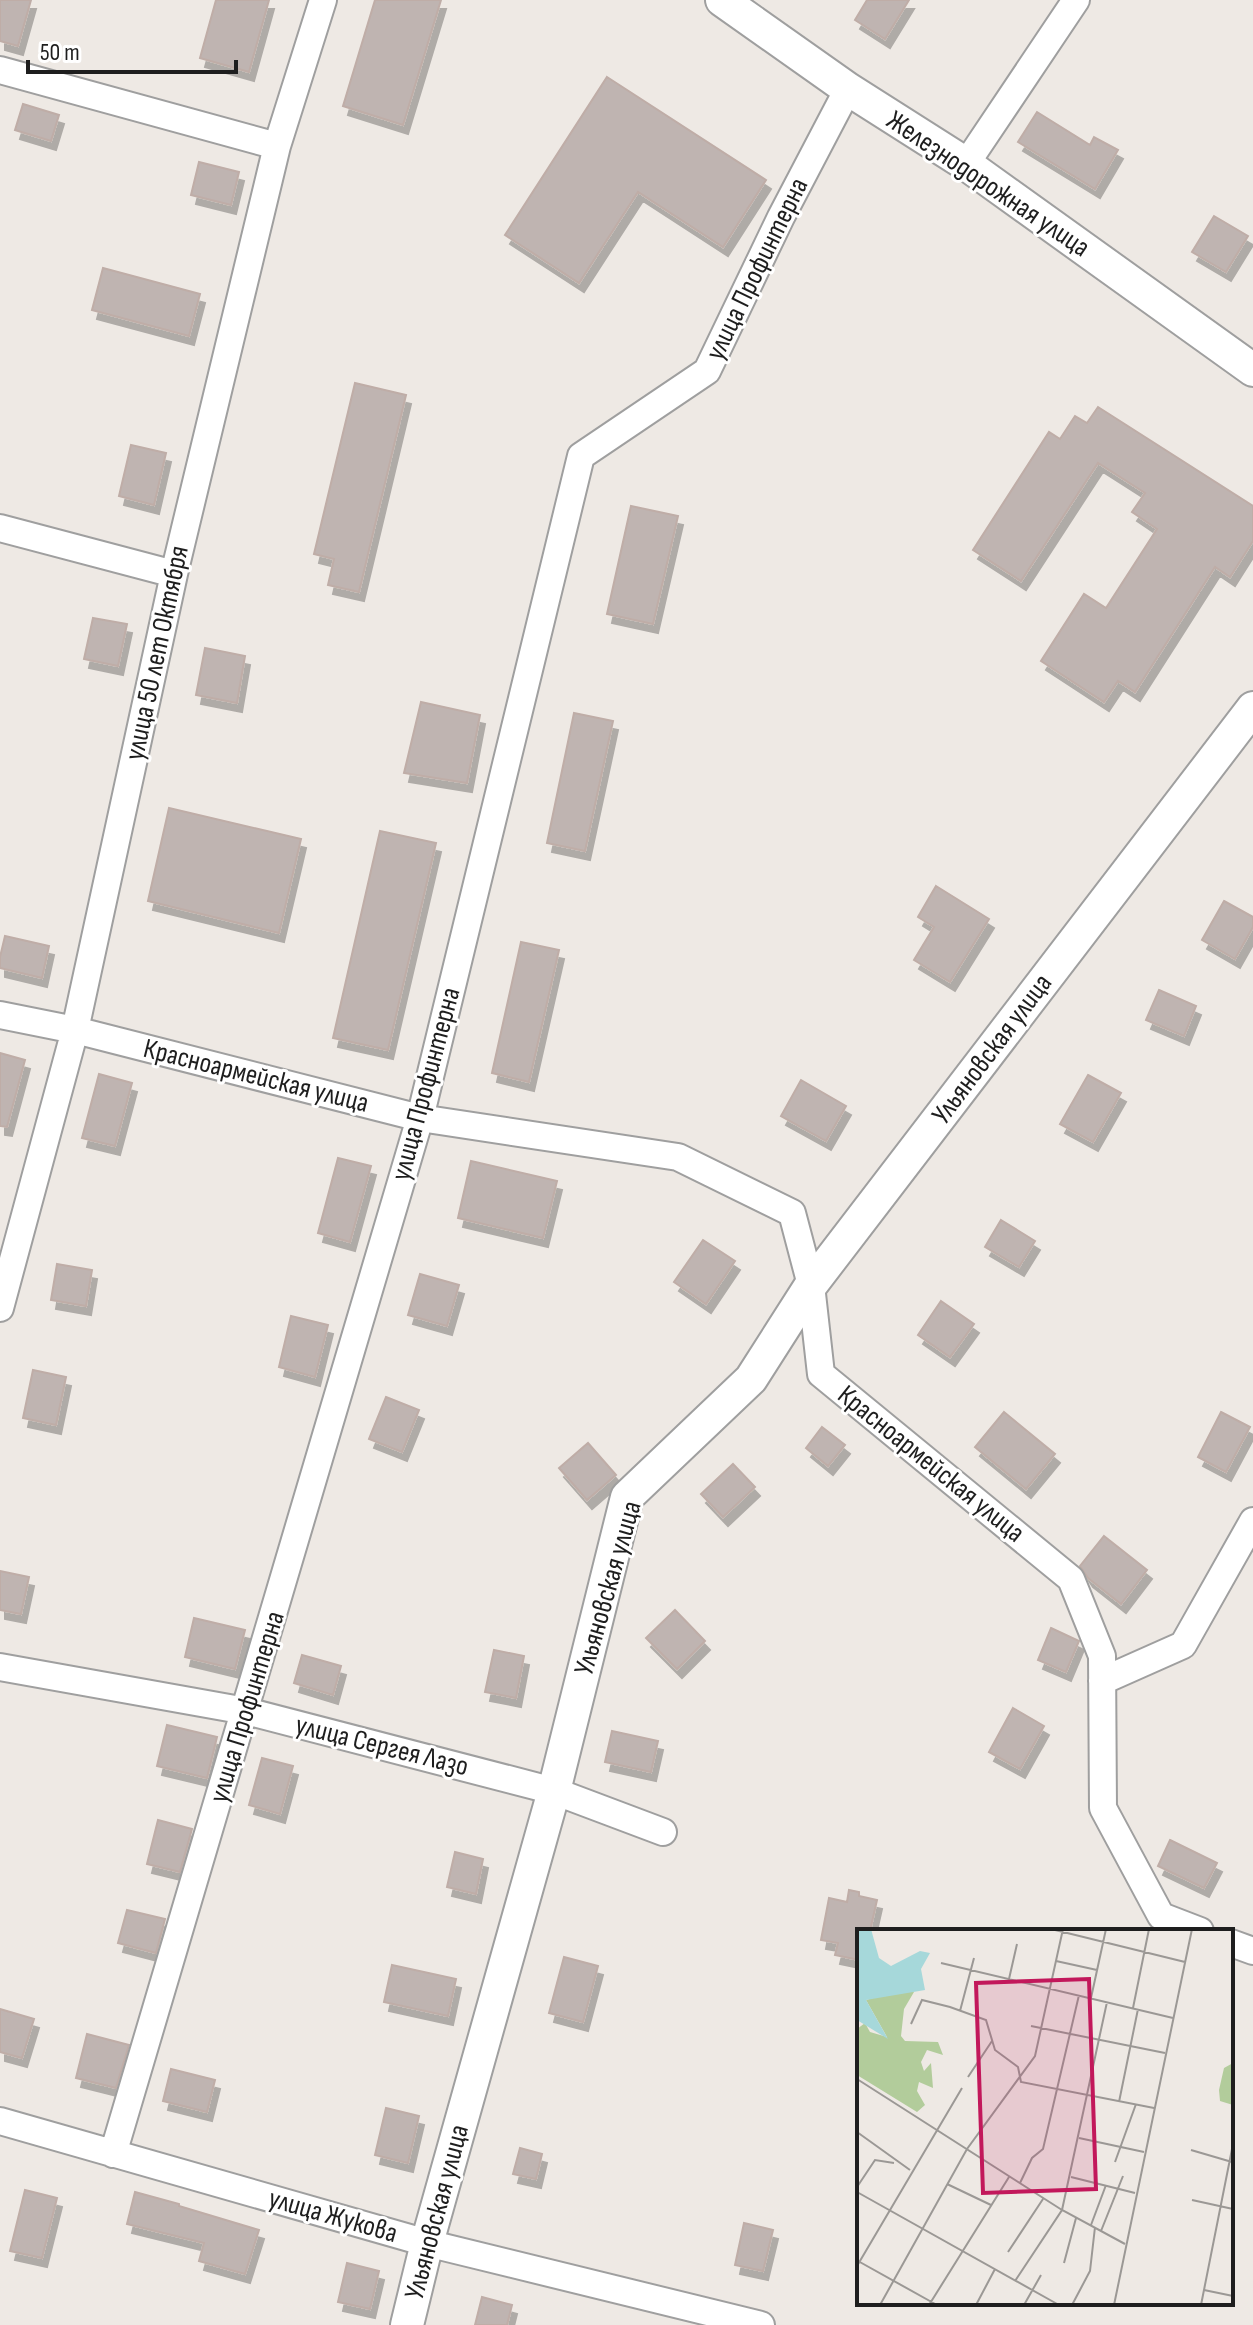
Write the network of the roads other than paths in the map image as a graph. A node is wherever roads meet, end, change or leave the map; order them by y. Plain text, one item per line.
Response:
1 (323, 0) edge
2 (722, 0) edge
3 (1076, 0) edge
4 (0, 70) edge
5 (848, 89) junction
6 (277, 146) junction
7 (966, 164) junction
8 (1253, 370) edge
9 (0, 528) edge
10 (174, 574) junction
11 (1253, 708) edge
12 (0, 1015) edge
13 (75, 1030) junction
14 (420, 1118) junction
15 (811, 1285) junction
16 (0, 1308) edge
17 (1253, 1521) edge
18 (0, 1667) edge
19 (1102, 1669) junction
20 (246, 1711) junction
21 (554, 1791) junction
22 (663, 1832) dead end
23 (1195, 1929) edge
24 (1233, 1944) edge
25 (1253, 1951) edge
26 (0, 2121) edge
27 (113, 2154) junction
28 (427, 2243) junction
29 (407, 2325) edge
30 (761, 2325) edge

1 - 6 street, улица 50 лет Октября
2 - 5 street, Железнодорожная улица
3 - 7 street
4 - 6 street
5 - 7 street, Железнодорожная улица
5 - 14 street, улица Профинтерна
6 - 10 street, улица 50 лет Октября
7 - 8 street, Железнодорожная улица
9 - 10 street
10 - 13 street, улица 50 лет Октября
11 - 15 street, Ульяновская улица
12 - 13 street, Красноармейская улица
13 - 14 street, Красноармейская улица
13 - 16 street, улица 50 лет Октября
14 - 15 street, Красноармейская улица
14 - 20 street, улица Профинтерна
15 - 19 street, Красноармейская улица
15 - 21 street, Ульяновская улица
17 - 19 street
18 - 20 street, улица Сергея Лазо
19 - 23 street
20 - 21 street, улица Сергея Лазо
20 - 27 street, улица Профинтерна
21 - 22 street, улица Сергея Лазо
21 - 28 street, Ульяновская улица
24 - 25 street
26 - 27 street, улица Жукова
27 - 28 street, улица Жукова
28 - 29 street, Ульяновская улица
28 - 30 street, улица Жукова

